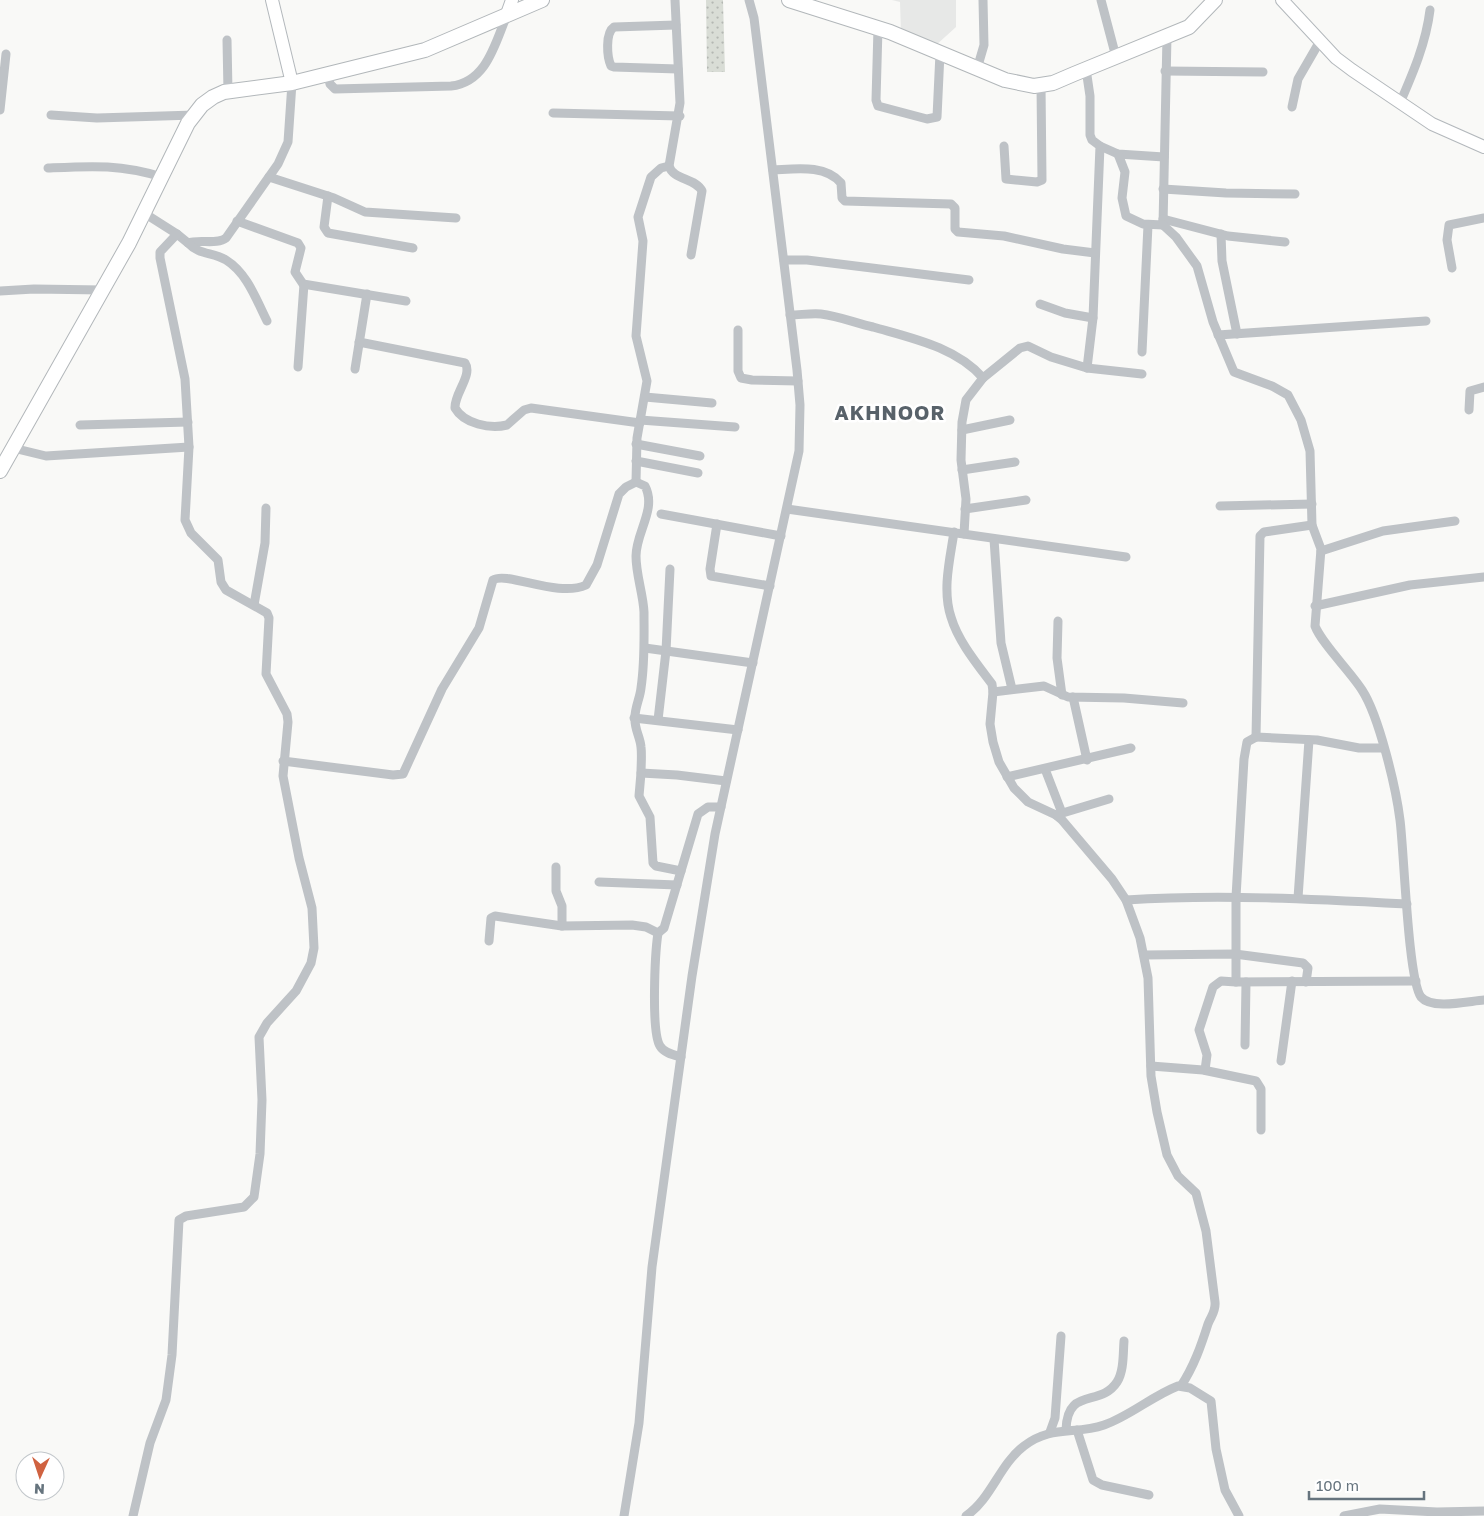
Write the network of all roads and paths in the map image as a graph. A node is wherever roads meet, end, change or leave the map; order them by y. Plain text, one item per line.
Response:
1 (272, 0) edge
2 (512, 0) edge
3 (542, 0) edge
4 (675, 0) edge
5 (749, 0) edge
6 (789, 0) edge
7 (983, 0) edge
8 (1101, 0) edge
9 (1214, 0) edge
10 (1282, 0) edge
11 (1430, 10) dead end
12 (507, 14) junction
13 (676, 25) junction
14 (878, 28) junction
15 (1167, 36) junction
16 (227, 40) dead end
17 (1320, 41) junction
18 (940, 53) junction
19 (6, 54) dead end
20 (1116, 57) junction
21 (678, 69) junction
22 (977, 69) junction
23 (1081, 71) junction
24 (1165, 71) junction
25 (1262, 72) dead end
26 (328, 75) junction
27 (292, 83) junction
28 (1041, 86) junction
29 (228, 92) junction
30 (1400, 103) junction
31 (1292, 107) dead end
32 (0, 110) edge
33 (554, 112) dead end
34 (51, 115) dead end
35 (195, 115) junction
36 (680, 116) junction
37 (1004, 146) dead end
38 (1100, 146) junction
39 (1484, 147) edge
40 (1118, 154) junction
41 (1164, 157) junction
42 (669, 166) junction
43 (48, 168) dead end
44 (773, 170) junction
45 (162, 177) junction
46 (269, 177) junction
47 (1163, 189) junction
48 (1295, 194) dead end
49 (328, 196) junction
50 (144, 214) junction
51 (456, 218) dead end
52 (1484, 218) edge
53 (237, 221) junction
54 (1163, 222) junction
55 (1148, 225) junction
56 (177, 234) junction
57 (1222, 234) junction
58 (1285, 242) dead end
59 (188, 243) junction
60 (413, 248) dead end
61 (1095, 253) junction
62 (691, 255) dead end
63 (784, 260) junction
64 (1452, 268) dead end
65 (969, 280) dead end
66 (304, 284) junction
67 (103, 290) junction
68 (0, 291) edge
69 (367, 294) junction
70 (406, 301) dead end
71 (1040, 304) dead end
72 (790, 315) junction
73 (1093, 318) junction
74 (267, 321) dead end
75 (1426, 321) dead end
76 (738, 330) dead end
77 (1237, 334) junction
78 (1218, 336) junction
79 (359, 342) junction
80 (1142, 352) dead end
81 (298, 367) dead end
82 (1087, 368) junction
83 (355, 369) dead end
84 (980, 374) junction
85 (1142, 374) dead end
86 (798, 381) junction
87 (1484, 387) edge
88 (645, 397) junction
89 (712, 403) dead end
90 (1469, 410) dead end
91 (1010, 420) dead end
92 (188, 422) junction
93 (640, 422) junction
94 (80, 425) dead end
95 (735, 427) dead end
96 (962, 430) junction
97 (636, 444) junction
98 (13, 448) junction
99 (189, 448) junction
100 (700, 456) dead end
101 (636, 461) junction
102 (1015, 462) dead end
103 (962, 470) junction
104 (0, 471) edge
105 (698, 473) dead end
106 (636, 482) junction
107 (1026, 500) dead end
108 (1312, 504) junction
109 (1220, 506) dead end
110 (266, 508) dead end
111 (787, 509) junction
112 (965, 509) junction
113 (661, 514) dead end
114 (1455, 521) dead end
115 (717, 524) junction
116 (1312, 525) junction
117 (950, 531) junction
118 (964, 534) junction
119 (781, 536) junction
120 (994, 539) junction
121 (1321, 551) junction
122 (1126, 557) dead end
123 (670, 570) dead end
124 (1484, 576) edge
125 (770, 586) junction
126 (254, 605) junction
127 (1315, 606) junction
128 (1058, 621) dead end
129 (645, 648) junction
130 (666, 651) junction
131 (753, 663) junction
132 (1012, 689) junction
133 (994, 692) junction
134 (1062, 695) junction
135 (1073, 697) junction
136 (1183, 703) dead end
137 (634, 718) junction
138 (658, 720) junction
139 (738, 730) junction
140 (1256, 737) junction
141 (1309, 740) junction
142 (1131, 748) dead end
143 (1383, 748) junction
144 (1087, 760) junction
145 (283, 761) junction
146 (1045, 769) junction
147 (641, 773) junction
148 (1007, 777) junction
149 (726, 782) junction
150 (1109, 799) dead end
151 (721, 807) junction
152 (1059, 814) junction
153 (556, 868) dead end
154 (680, 871) junction
155 (599, 882) dead end
156 (677, 885) junction
157 (1236, 897) junction
158 (1298, 898) junction
159 (1126, 900) junction
160 (1407, 904) junction
161 (562, 926) junction
162 (658, 934) junction
163 (489, 940) dead end
164 (1235, 954) junction
165 (1144, 956) junction
166 (1292, 981) junction
167 (1416, 981) junction
168 (1236, 982) junction
169 (1246, 982) junction
170 (1306, 982) junction
171 (1484, 1000) edge
172 (1245, 1045) dead end
173 (681, 1057) junction
174 (1280, 1060) dead end
175 (1151, 1066) junction
176 (1205, 1070) junction
177 (1261, 1130) dead end
178 (1061, 1336) dead end
179 (1124, 1341) dead end
180 (1190, 1389) junction
181 (1066, 1430) junction
182 (1077, 1430) junction
183 (1050, 1432) junction
184 (1149, 1495) dead end
185 (1484, 1511) edge
186 (133, 1516) edge
187 (624, 1516) edge
188 (966, 1516) edge
189 (1239, 1516) edge
190 (1344, 1516) edge

1 - 27 street
2 - 12 street
3 - 12 main road
4 - 13 street
5 - 44 street
6 - 14 main road
7 - 22 street
8 - 20 street
9 - 15 main road
10 - 17 street
11 - 30 street
12 - 26 main road
12 - 26 street
13 - 21 street
13 - 21 street
14 - 18 main road
14 - 18 street
15 - 20 main road
15 - 24 street
16 - 29 street
17 - 30 street
17 - 31 street
18 - 22 main road
19 - 32 street
20 - 23 main road
21 - 36 street
22 - 28 main road
23 - 28 main road
23 - 38 street
24 - 25 street
24 - 41 street
26 - 27 main road
27 - 29 main road
27 - 46 street
28 - 37 street
29 - 35 main road
30 - 39 street
33 - 36 street
34 - 35 street
35 - 45 main road
36 - 42 street
38 - 40 street
38 - 61 street
40 - 41 street
40 - 55 street
41 - 47 street
42 - 62 street
42 - 88 street
43 - 45 street
44 - 61 street
44 - 63 street
45 - 50 main road
46 - 49 street
46 - 53 street
47 - 48 street
47 - 54 street
49 - 51 street
49 - 60 street
50 - 56 street
50 - 67 main road
52 - 64 street
53 - 59 street
53 - 66 street
54 - 55 street
54 - 57 street
54 - 78 street
55 - 80 street
56 - 59 street
56 - 92 street
57 - 58 street
57 - 77 street
59 - 74 street
61 - 73 street
63 - 65 street
63 - 72 street
66 - 69 street
66 - 81 street
67 - 68 street
67 - 98 main road
69 - 70 street
69 - 79 street
71 - 73 street
72 - 84 street
72 - 86 street
73 - 82 street
75 - 77 street
76 - 86 street
77 - 78 street
78 - 108 street
79 - 83 street
79 - 93 street
82 - 84 street
82 - 85 street
84 - 96 street
86 - 111 street
87 - 90 street
88 - 89 street
88 - 93 street
91 - 96 street
92 - 94 street
92 - 99 street
93 - 95 street
93 - 97 street
96 - 103 street
97 - 100 street
97 - 101 street
98 - 99 street
98 - 104 main road
99 - 126 street
101 - 105 street
101 - 106 street
102 - 103 street
103 - 112 street
106 - 129 street
106 - 145 street
107 - 112 street
108 - 109 street
108 - 116 street
110 - 126 street
111 - 117 street
111 - 119 street
112 - 118 street
113 - 115 street
114 - 121 street
115 - 119 street
115 - 125 street
116 - 121 street
116 - 140 street
117 - 118 street
117 - 133 street
118 - 120 street
119 - 125 street
120 - 122 street
120 - 132 street
121 - 127 street
123 - 130 street
124 - 127 street
125 - 131 street
126 - 145 street
127 - 143 street
128 - 134 street
129 - 130 street
129 - 137 street
130 - 131 street
130 - 138 street
131 - 139 street
132 - 133 street
132 - 134 street
133 - 148 street
134 - 135 street
135 - 136 street
135 - 144 street
137 - 138 street
137 - 147 street
138 - 139 street
139 - 149 street
140 - 141 street
140 - 157 street
141 - 143 street
141 - 158 street
142 - 144 street
143 - 160 street
144 - 146 street
145 - 186 street
146 - 148 street
146 - 152 street
147 - 149 street
147 - 154 street
148 - 152 street
149 - 151 street
150 - 152 street
151 - 154 street
151 - 173 street
152 - 159 street
153 - 161 street
154 - 156 street
155 - 156 street
156 - 162 street
157 - 158 street
157 - 159 street
157 - 164 street
158 - 160 street
159 - 165 street
160 - 167 street
161 - 162 street
161 - 163 street
162 - 173 street
164 - 165 street
164 - 168 street
164 - 170 street
165 - 175 street
166 - 169 street
166 - 170 street
166 - 174 street
167 - 170 street
167 - 171 street
168 - 169 street
168 - 176 street
169 - 172 street
173 - 187 street
175 - 176 street
175 - 180 street
176 - 177 street
178 - 183 street
179 - 181 street
180 - 182 street
180 - 189 street
181 - 182 street
181 - 183 street
182 - 184 street
183 - 188 street
185 - 190 street

